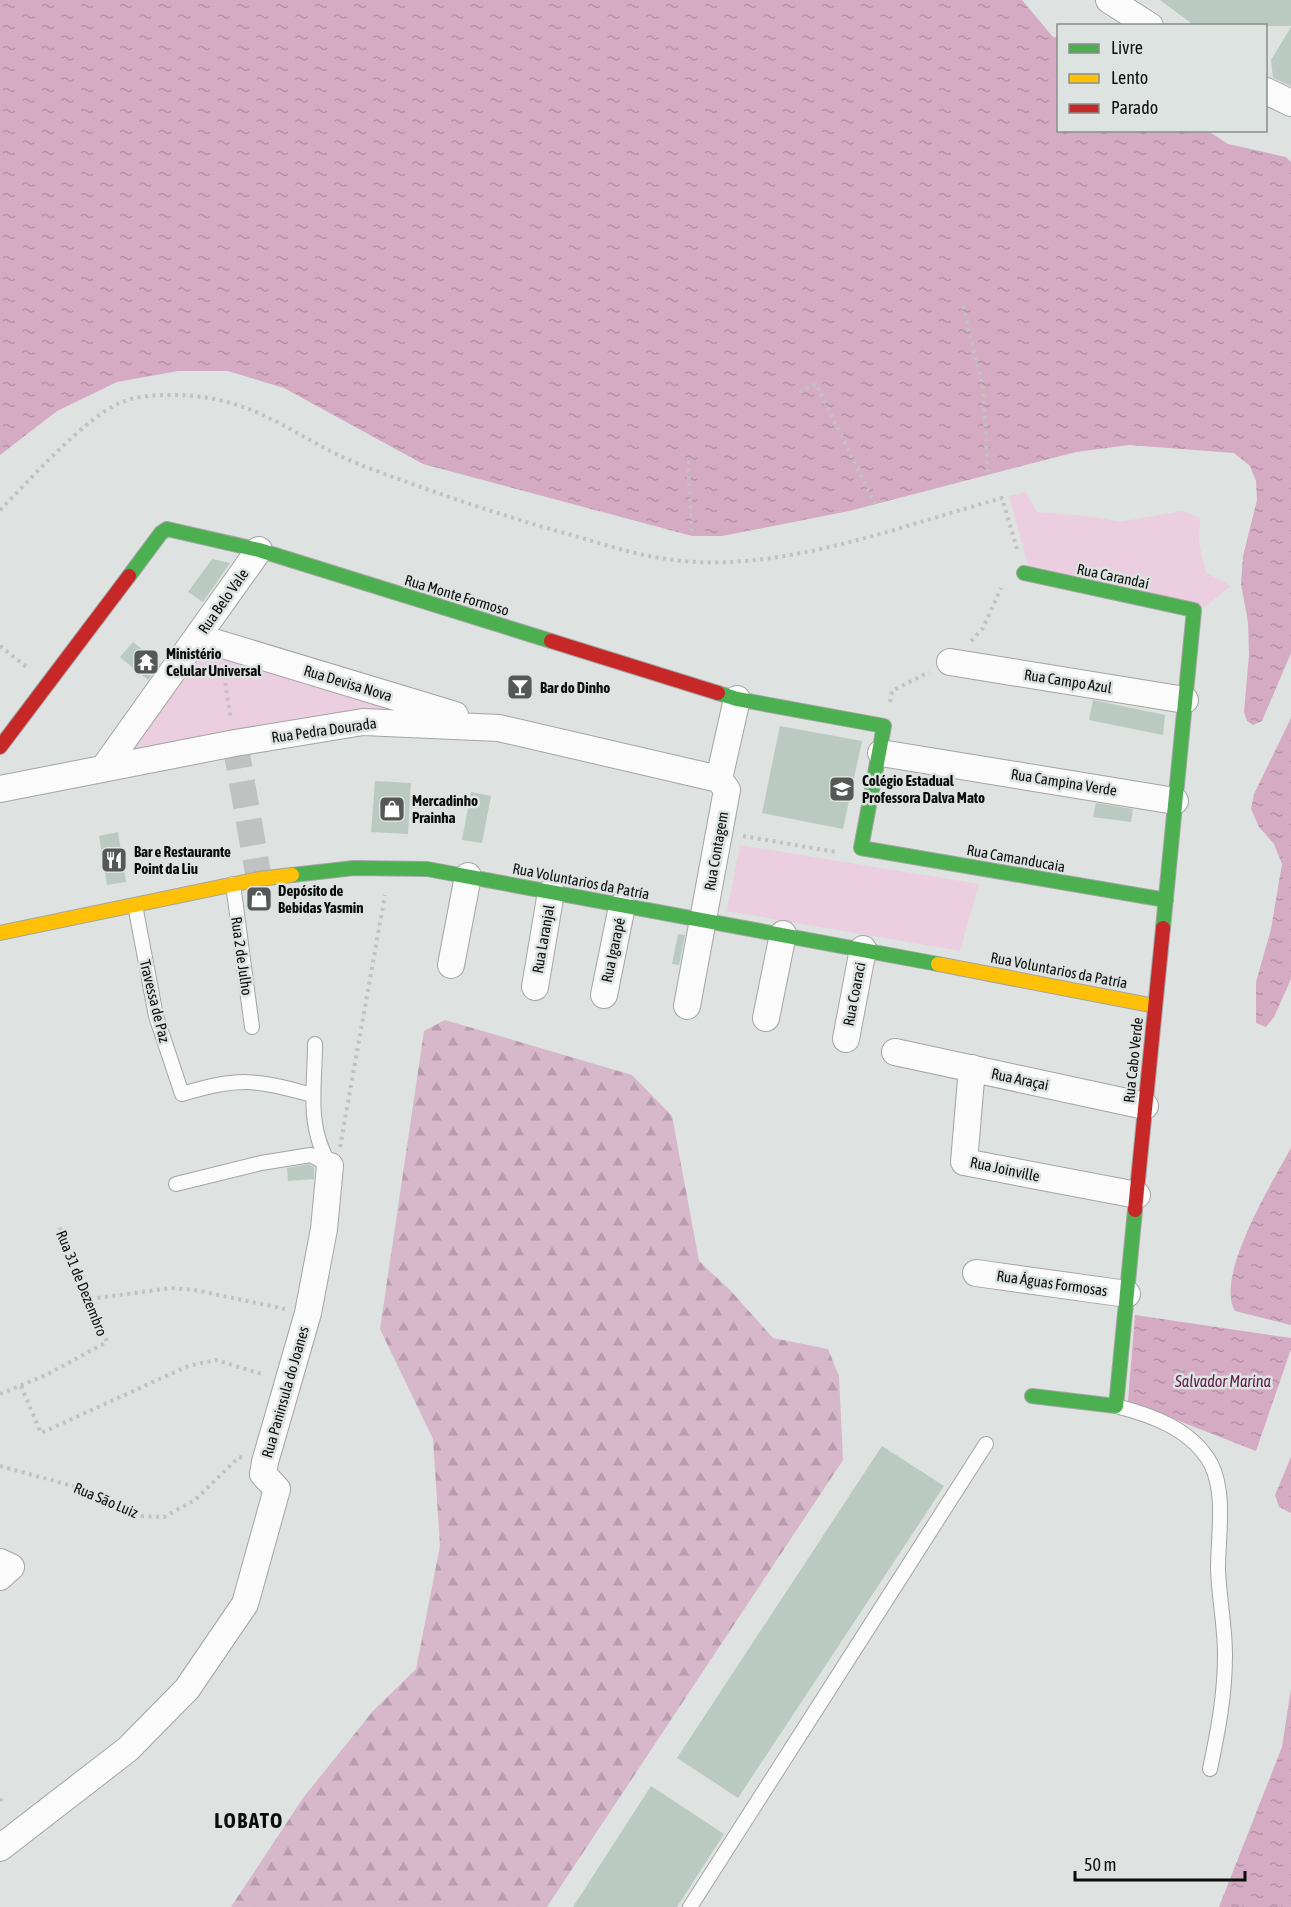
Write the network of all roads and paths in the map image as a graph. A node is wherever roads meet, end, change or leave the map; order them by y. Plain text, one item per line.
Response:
1 (1109, 0) edge
2 (1147, 24) edge
3 (1267, 91) edge
4 (1291, 103) edge
5 (963, 306) dead end
6 (799, 392) dead end
7 (688, 461) dead end
8 (988, 474) dead end
9 (874, 504) dead end
10 (0, 510) edge
11 (692, 536) dead end
12 (259, 550) junction
13 (1024, 573) joint
14 (1194, 610) joint
15 (208, 641) junction
16 (0, 646) edge
17 (950, 662) dead end
18 (48, 683) junction
19 (737, 699) junction
20 (1185, 700) junction
21 (499, 728) junction
22 (235, 744) junction
23 (0, 747) edge
24 (881, 753) junction
25 (104, 769) junction
26 (720, 779) junction
27 (0, 789) edge
28 (1176, 801) junction
29 (719, 832) junction
30 (861, 848) junction
31 (389, 867) junction
32 (468, 876) junction
33 (233, 884) junction
34 (550, 892) junction
35 (1166, 900) junction
36 (135, 905) junction
37 (622, 906) junction
38 (703, 920) junction
39 (0, 933) edge
40 (783, 934) junction
41 (863, 949) junction
42 (451, 965) dead end
43 (535, 987) dead end
44 (604, 994) dead end
45 (687, 1006) dead end
46 (1155, 1006) junction
47 (766, 1018) dead end
48 (252, 1027) dead end
49 (846, 1039) dead end
50 (315, 1044) dead end
51 (895, 1052) dead end
52 (972, 1068) junction
53 (312, 1095) junction
54 (1145, 1106) junction
55 (330, 1166) junction
56 (176, 1184) dead end
57 (1137, 1195) junction
58 (58, 1224) dead end
59 (976, 1273) dead end
60 (1127, 1294) junction
61 (90, 1299) junction
62 (308, 1313) junction
63 (289, 1383) junction
64 (21, 1386) junction
65 (0, 1394) edge
66 (1032, 1396) dead end
67 (1116, 1406) junction
68 (986, 1444) dead end
69 (264, 1462) junction
70 (0, 1466) edge
71 (1210, 1769) dead end
72 (3, 1795) dead end
73 (0, 1800) edge
74 (0, 1848) edge
75 (690, 1907) edge

1 - 2 street
3 - 4 street
5 - 8 path
6 - 9 path
7 - 11 path
10 - 13 path
12 - 15 street, Rua Belo Vale
12 - 18 street, Rua Monte Formoso
12 - 19 street, Rua Monte Formoso
13 - 14 street, Rua Carandaí
14 - 20 street, Rua Cabo Verde
15 - 21 street, Rua Devisa Nova
15 - 22 path
15 - 25 street, Rua Belo Vale
16 - 18 path
17 - 20 street, Rua Campo Azul
18 - 23 street, Rua Monte Formoso
19 - 24 street, Rua Monte Formoso
19 - 26 street, Rua Contagem
20 - 28 street, Rua Cabo Verde
21 - 22 street, Rua Pedra Dourada
21 - 26 street, Rua Pedra Dourada
22 - 25 street, Rua Pedra Dourada
24 - 28 street, Rua Campina Verde
24 - 30 street, Rua Monte Formoso
25 - 27 street, Rua Pedra Dourada
26 - 29 street, Rua Contagem
28 - 35 street, Rua Cabo Verde
29 - 30 path
29 - 38 street, Rua Contagem
30 - 35 street, Rua Camanducaia
31 - 32 street, Rua Voluntarios da Patría
31 - 33 street, Rua Voluntarios da Patría
31 - 55 path
32 - 34 street, Rua Voluntarios da Patría
32 - 42 street
33 - 36 street, Rua Voluntarios da Patría
33 - 48 lane, Rua 2 de Julho
34 - 37 street, Rua Voluntarios da Patría
34 - 43 street, Rua Laranjal
35 - 46 street, Rua Cabo Verde
36 - 39 street, Rua Voluntarios da Patría
36 - 53 lane, Travessa de Paz
37 - 38 street, Rua Voluntarios da Patría
37 - 44 street, Rua Igarapé
38 - 40 street, Rua Voluntarios da Patría
38 - 45 street, Rua Contagem
40 - 41 street, Rua Voluntarios da Patría
40 - 47 street
41 - 46 street, Rua Voluntarios da Patría
41 - 49 street, Rua Coaraci
46 - 54 street, Rua Cabo Verde
50 - 53 lane
51 - 52 street, Rua Araçai
52 - 54 street, Rua Araçai
52 - 57 street, Rua Joinville
53 - 55 lane
54 - 57 street, Rua Cabo Verde
55 - 56 lane
55 - 62 street, Rua Paninsula do Joanes
57 - 60 street, Rua Cabo Verde
58 - 61 path, Rua 31 de Dezembro
59 - 60 street, Rua Águas Formosas
60 - 67 street, Rua Cabo Verde
61 - 62 path
61 - 64 path, Rua 31 de Dezembro
62 - 63 street, Rua Paninsula do Joanes
63 - 64 path
63 - 69 street, Rua Paninsula do Joanes
64 - 65 path
66 - 67 street
67 - 71 lane
68 - 75 lane
69 - 70 path, Rua São Luiz
69 - 74 street, Rua Paninsula do Joanes
72 - 73 path

